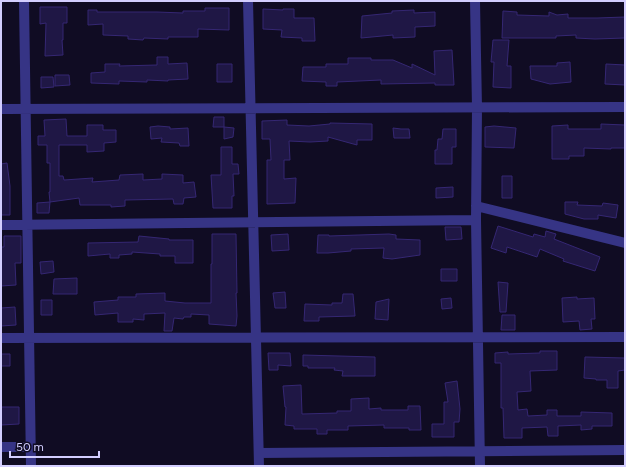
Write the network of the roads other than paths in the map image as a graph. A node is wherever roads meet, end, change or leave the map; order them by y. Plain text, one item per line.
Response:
1 (24, 1) edge
2 (248, 1) edge
3 (475, 1) edge
4 (625, 107) edge
5 (477, 108) junction
6 (1, 109) edge
7 (26, 109) junction
8 (251, 109) junction
9 (476, 206) junction
10 (476, 220) junction
11 (253, 222) junction
12 (1, 225) edge
13 (28, 225) junction
14 (625, 243) edge
15 (1, 338) edge
16 (29, 338) junction
17 (256, 338) junction
18 (478, 338) junction
19 (625, 338) edge
20 (1, 447) edge
21 (31, 447) junction
22 (625, 450) edge
23 (480, 451) junction
24 (259, 453) junction
25 (31, 466) edge
26 (259, 466) edge
27 (480, 466) edge

1 - 7 street
2 - 8 street
3 - 5 street
4 - 5 street
5 - 8 street
5 - 9 street
6 - 7 street
7 - 8 street
7 - 13 street
8 - 11 street
9 - 10 street
9 - 14 street
10 - 11 street
10 - 18 street
11 - 13 street
11 - 17 street
12 - 13 street
13 - 16 street
15 - 16 street
16 - 17 street
16 - 21 street
17 - 18 street
17 - 24 street
18 - 19 street
18 - 23 street
20 - 21 street
21 - 25 street
22 - 23 street
23 - 24 street
23 - 27 street
24 - 26 street

